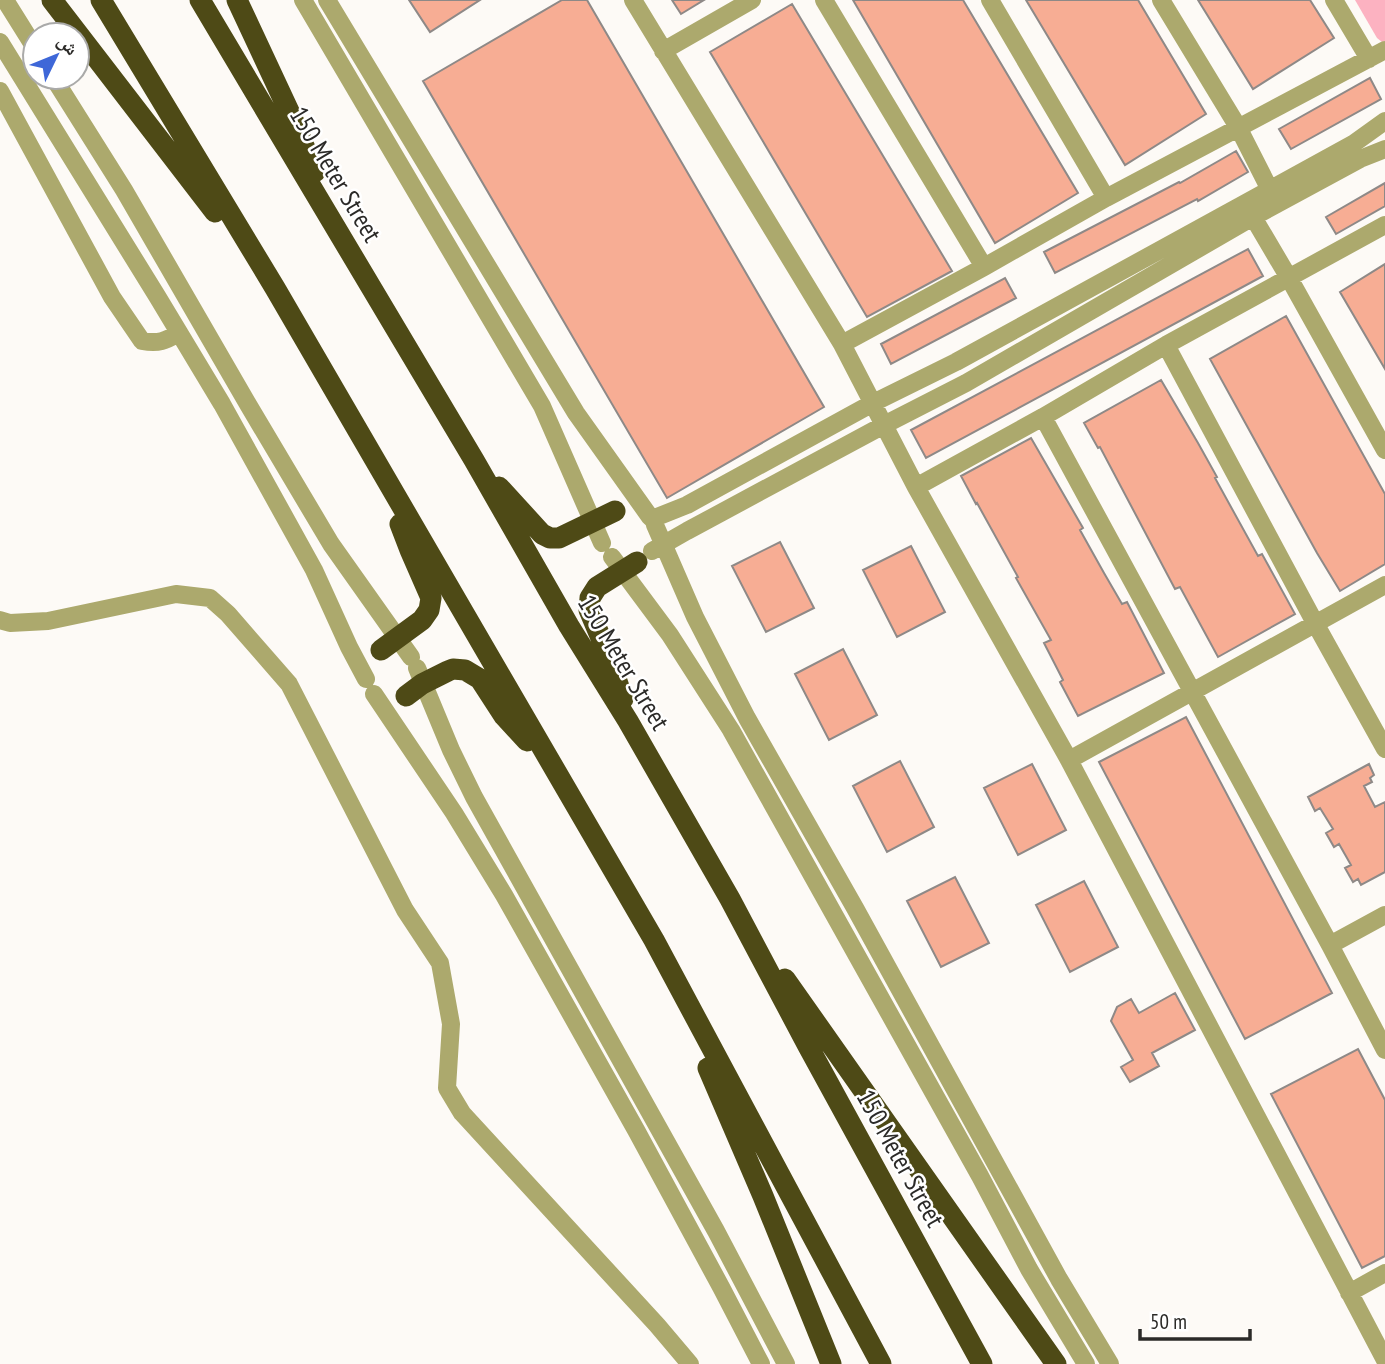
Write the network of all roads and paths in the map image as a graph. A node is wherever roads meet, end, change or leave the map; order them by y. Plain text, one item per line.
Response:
1 (5, 0) edge
2 (52, 0) edge
3 (101, 0) edge
4 (200, 0) edge
5 (237, 0) edge
6 (303, 0) edge
7 (327, 0) edge
8 (633, 0) edge
9 (752, 0) edge
10 (824, 0) edge
11 (990, 0) edge
12 (1161, 0) edge
13 (1334, 0) edge
14 (21, 26) edge
15 (0, 43) edge
16 (1385, 50) edge
17 (663, 51) junction
18 (1369, 59) junction
19 (0, 91) edge
20 (62, 91) edge
21 (1385, 121) edge
22 (1238, 127) junction
23 (1385, 149) edge
24 (1270, 190) junction
25 (1106, 198) junction
26 (1253, 218) junction
27 (1385, 225) edge
28 (344, 242) junction
29 (984, 267) junction
30 (1289, 278) junction
31 (275, 288) junction
32 (179, 333) junction
33 (842, 344) junction
34 (1166, 345) junction
35 (956, 362) junction
36 (967, 383) junction
37 (873, 403) junction
38 (1043, 417) junction
39 (884, 425) junction
40 (1385, 450) edge
41 (474, 460) junction
42 (389, 485) junction
43 (916, 487) junction
44 (615, 511) junction
45 (586, 519) junction
46 (653, 521) junction
47 (630, 561) junction
48 (1385, 585) edge
49 (0, 620) edge
50 (1315, 623) junction
51 (399, 638) junction
52 (381, 650) junction
53 (414, 676) junction
54 (370, 686) junction
55 (1193, 691) junction
56 (628, 722) junction
57 (1385, 749) edge
58 (1069, 760) junction
59 (551, 764) junction
60 (730, 899) junction
61 (1385, 915) edge
62 (654, 940) junction
63 (1330, 945) junction
64 (1385, 1050) edge
65 (1385, 1273) edge
66 (1349, 1293) junction
67 (1385, 1360) edge
68 (690, 1364) edge
69 (761, 1364) edge
70 (786, 1364) edge
71 (831, 1364) edge
72 (881, 1364) edge
73 (982, 1364) edge
74 (1056, 1364) edge
75 (1086, 1364) edge
76 (1110, 1364) edge

1 - 14 street
2 - 31 highway
3 - 31 highway
4 - 28 highway, 150 Meter Street
5 - 28 highway
6 - 45 street
7 - 46 street
8 - 17 street
9 - 17 street
10 - 29 street
11 - 25 street
12 - 22 street
13 - 18 street
15 - 32 street
16 - 18 street
17 - 33 street
18 - 22 street
19 - 32 street
20 - 51 street
21 - 24 street
22 - 24 street
22 - 25 street
23 - 26 street
24 - 35 street
25 - 29 street
26 - 30 street
26 - 36 street
27 - 30 street
28 - 41 highway, 150 Meter Street
29 - 33 street
30 - 34 street
30 - 40 street
31 - 42 highway
32 - 54 street
33 - 37 street
34 - 38 street
34 - 50 street
35 - 36 street
35 - 37 street
36 - 39 street
37 - 39 street
37 - 46 street
38 - 43 street
38 - 55 street
39 - 43 street
39 - 47 street
41 - 45 highway
41 - 56 highway, 150 Meter Street
42 - 51 highway
42 - 59 highway
43 - 58 street
44 - 45 highway
44 - 46 street
44 - 47 street
45 - 47 street
46 - 47 street
47 - 56 highway
47 - 75 street
47 - 76 street
48 - 50 street
49 - 68 street
50 - 55 street
50 - 57 street
51 - 52 highway
51 - 53 street
52 - 53 street
52 - 54 street
53 - 54 street
53 - 59 highway
53 - 70 street
54 - 69 street
55 - 58 street
55 - 63 street
56 - 60 highway, 150 Meter Street
58 - 66 street
59 - 62 highway
60 - 73 highway, 150 Meter Street
60 - 74 highway
61 - 63 street
62 - 71 highway
62 - 72 highway
63 - 64 street
65 - 66 street
66 - 67 street

